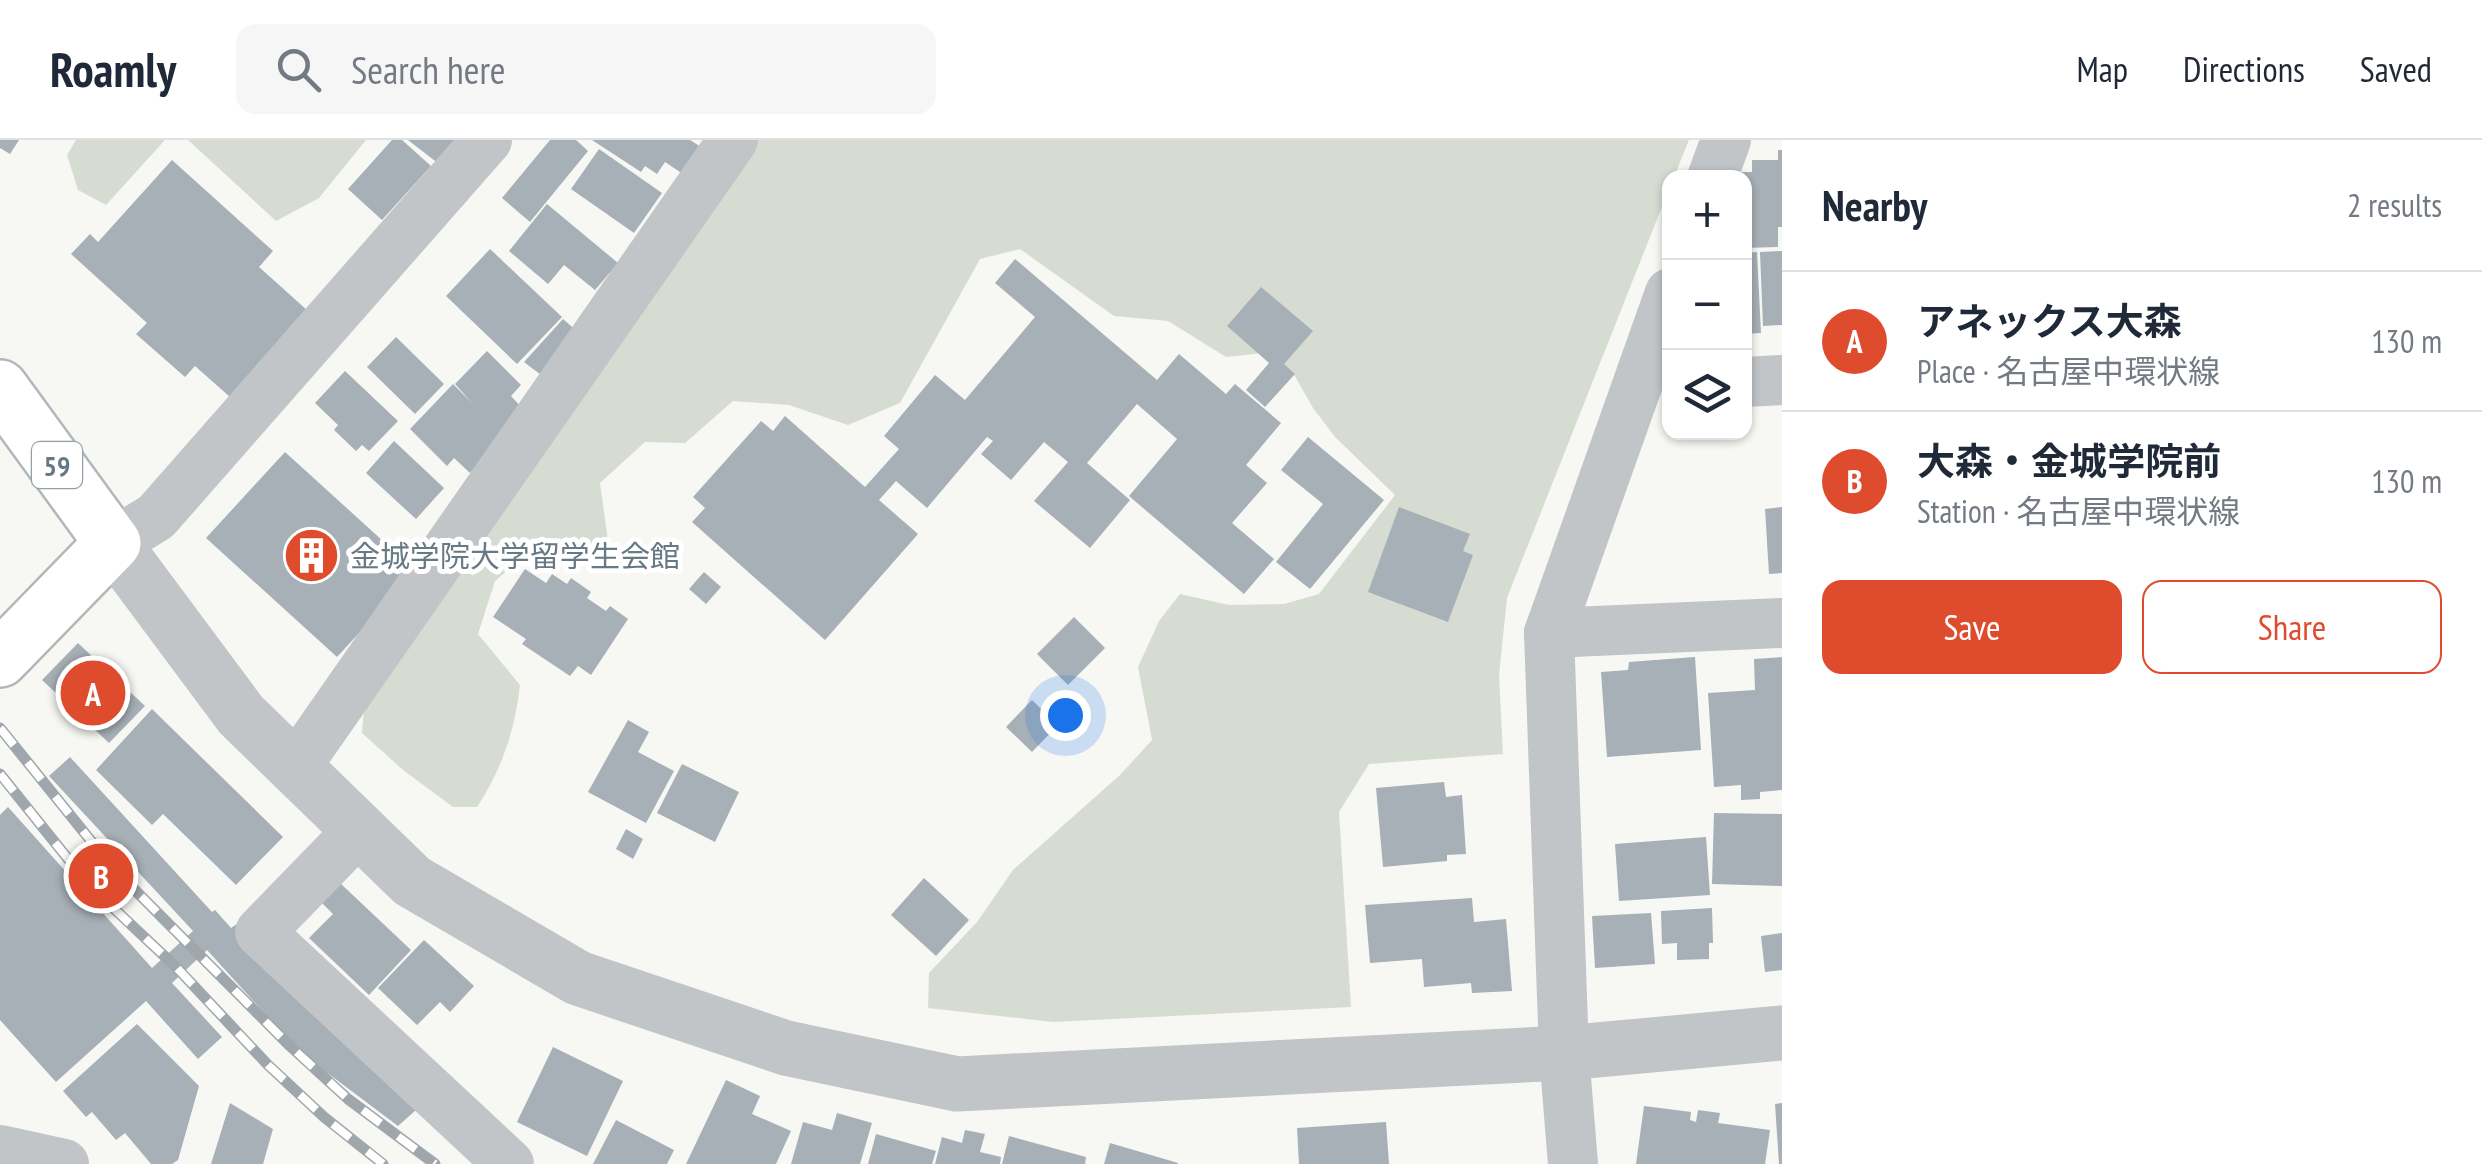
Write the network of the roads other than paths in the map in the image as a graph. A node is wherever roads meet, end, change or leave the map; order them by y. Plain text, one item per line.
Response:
1 (488, 140) edge
2 (733, 140) edge
3 (1726, 140) edge
4 (1715, 170) edge
5 (1662, 334) edge
6 (1782, 380) edge
7 (1752, 382) edge
8 (1652, 386) edge
9 (0, 388) edge
10 (113, 543) junction
11 (1782, 623) edge
12 (1549, 633) junction
13 (0, 659) edge
14 (295, 768) junction
15 (359, 830) junction
16 (1782, 1033) edge
17 (1564, 1052) junction
18 (0, 1150) edge
19 (64, 1164) edge
20 (509, 1164) edge
21 (1573, 1164) edge

1 - 10 street
2 - 14 street
3 - 4 street
5 - 8 street
6 - 7 street
8 - 12 street
9 - 10 main road, 59
10 - 13 main road
10 - 14 street
11 - 12 street
12 - 17 street
14 - 15 street
15 - 17 street
15 - 20 street
16 - 17 street
17 - 21 street
18 - 19 street

